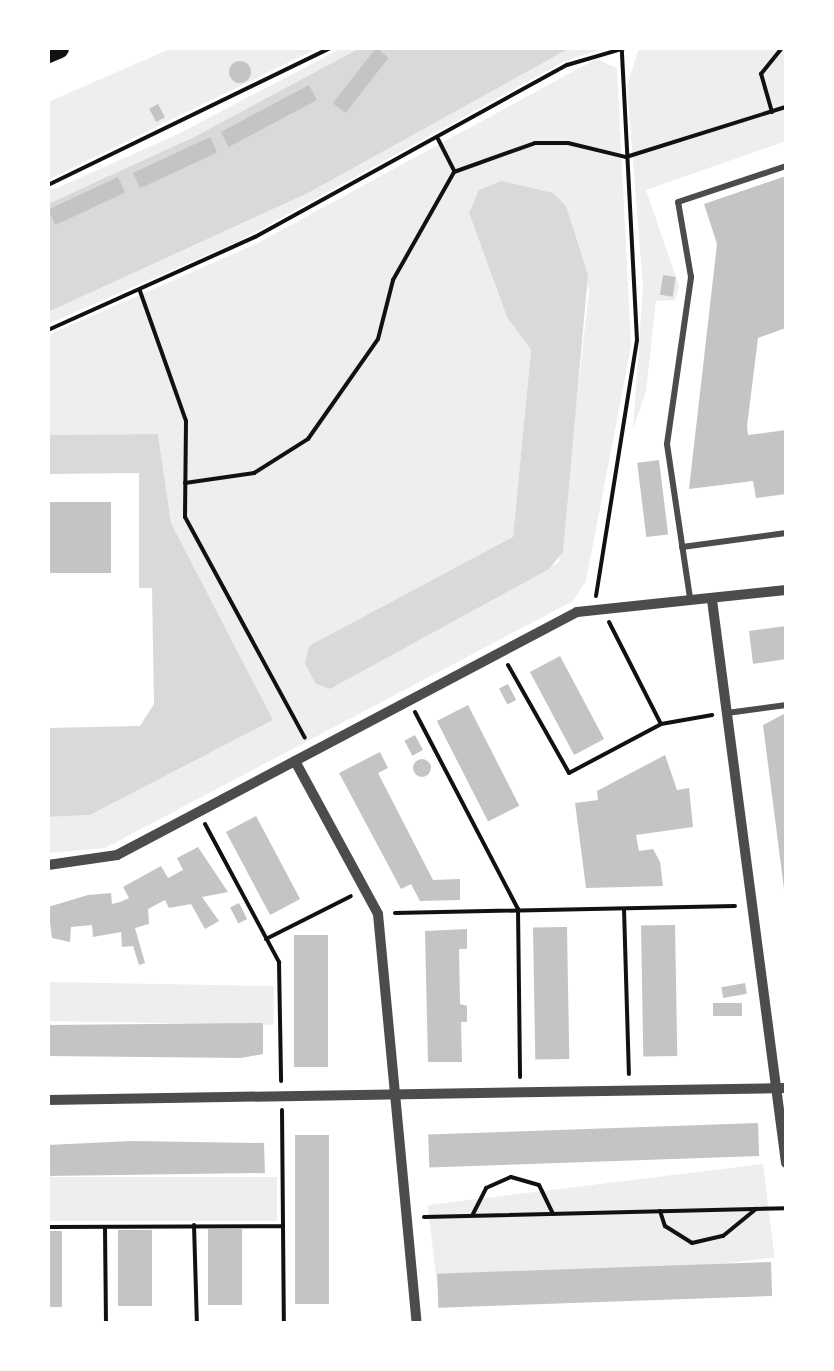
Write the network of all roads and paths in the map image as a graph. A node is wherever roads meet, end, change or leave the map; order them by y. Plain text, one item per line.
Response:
1 (58, 48) edge
2 (330, 48) edge
3 (782, 48) edge
4 (624, 49) edge
5 (48, 52) edge
6 (786, 107) edge
7 (772, 112) junction
8 (438, 140) junction
9 (626, 156) junction
10 (786, 166) edge
11 (454, 172) junction
12 (48, 186) edge
13 (140, 291) junction
14 (48, 330) edge
15 (185, 482) junction
16 (786, 533) edge
17 (682, 547) junction
18 (786, 590) edge
19 (690, 598) junction
20 (712, 600) junction
21 (603, 611) junction
22 (500, 651) junction
23 (408, 699) junction
24 (786, 705) edge
25 (726, 713) junction
26 (661, 724) junction
27 (312, 752) junction
28 (295, 761) junction
29 (198, 811) junction
30 (48, 864) edge
31 (364, 889) junction
32 (750, 906) junction
33 (518, 908) junction
34 (624, 909) junction
35 (378, 914) junction
36 (266, 939) junction
37 (786, 1088) edge
38 (774, 1090) junction
39 (629, 1094) junction
40 (521, 1095) junction
41 (282, 1098) junction
42 (397, 1098) junction
43 (48, 1100) edge
44 (786, 1163) edge
45 (756, 1208) junction
46 (786, 1208) edge
47 (660, 1211) junction
48 (552, 1214) junction
49 (474, 1216) junction
50 (409, 1218) junction
51 (194, 1225) junction
52 (105, 1226) junction
53 (282, 1226) junction
54 (48, 1227) edge
55 (786, 1323) edge
56 (106, 1324) edge
57 (197, 1324) edge
58 (284, 1324) edge
59 (417, 1324) edge
60 (758, 1324) edge

1 - 5 highway
2 - 12 path
3 - 7 path
4 - 8 path
4 - 9 path
6 - 7 path
7 - 9 path
8 - 11 path
8 - 13 path
9 - 11 path
9 - 21 path
10 - 17 lane
11 - 15 path
13 - 14 path
13 - 15 path
15 - 27 path
16 - 17 lane
17 - 19 lane
18 - 20 street
19 - 20 street
19 - 21 street
20 - 25 street
21 - 22 street
21 - 26 path
22 - 23 street
22 - 26 path
23 - 27 street
23 - 33 path
24 - 25 lane
25 - 26 path
25 - 32 street
27 - 28 street
28 - 29 street
28 - 31 street
29 - 30 street
29 - 36 path
31 - 35 street
31 - 36 path
32 - 34 path
32 - 38 street
33 - 34 path
33 - 35 path
33 - 40 path
34 - 39 path
35 - 42 street
36 - 41 path
37 - 38 street
38 - 39 street
38 - 44 street
39 - 40 street
40 - 42 street
41 - 42 street
41 - 43 street
41 - 53 path
42 - 50 street
45 - 46 path
45 - 47 path
45 - 47 path
47 - 48 path
48 - 49 path
48 - 49 path
49 - 50 path
50 - 59 street
51 - 52 path
51 - 53 path
51 - 57 path
52 - 54 path
52 - 56 path
53 - 58 path
55 - 60 path

